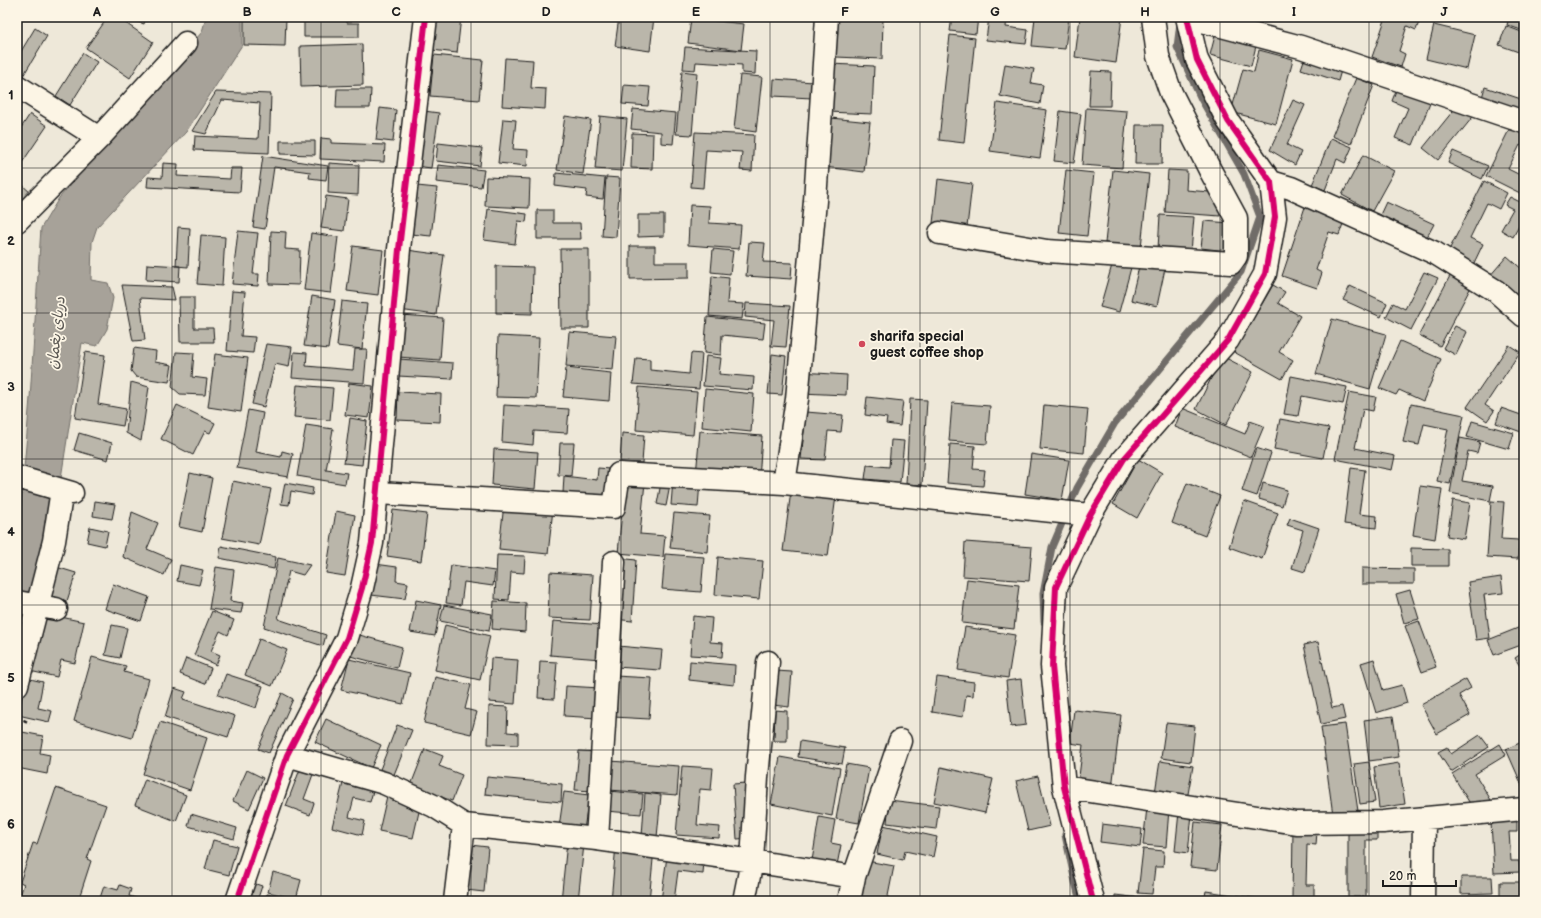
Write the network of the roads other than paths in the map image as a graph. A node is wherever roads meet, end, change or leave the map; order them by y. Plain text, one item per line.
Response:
1 (426, 17) edge
2 (827, 17) edge
3 (1153, 17) edge
4 (1187, 17) edge
5 (186, 43) dead end
6 (17, 86) edge
7 (1524, 122) edge
8 (99, 138) junction
9 (1270, 182) junction
10 (17, 222) edge
11 (940, 233) dead end
12 (1524, 316) edge
13 (17, 477) edge
14 (784, 483) junction
15 (378, 493) junction
16 (1090, 515) junction
17 (614, 562) dead end
18 (37, 605) edge
19 (768, 662) dead end
20 (17, 684) edge
21 (900, 741) dead end
22 (287, 755) junction
23 (1064, 787) junction
24 (1524, 809) edge
25 (1424, 819) junction
26 (464, 824) junction
27 (597, 839) junction
28 (752, 860) junction
29 (854, 877) junction
30 (237, 901) edge
31 (455, 901) edge
32 (744, 901) edge
33 (849, 901) edge
34 (1092, 901) edge
35 (1423, 901) edge

1 - 15 street
2 - 14 street
3 - 11 street
4 - 7 street
4 - 9 street
5 - 8 street
6 - 8 street
8 - 10 street
9 - 12 street
9 - 16 street
13 - 18 street
14 - 15 street
14 - 16 street
15 - 22 street
16 - 23 street
17 - 27 street
18 - 20 street
19 - 28 street
21 - 29 street
22 - 26 street
22 - 30 street
23 - 25 street
23 - 34 street
24 - 25 street
25 - 35 street
26 - 27 street
26 - 31 street
27 - 28 street
28 - 29 street
28 - 32 street
29 - 33 street

